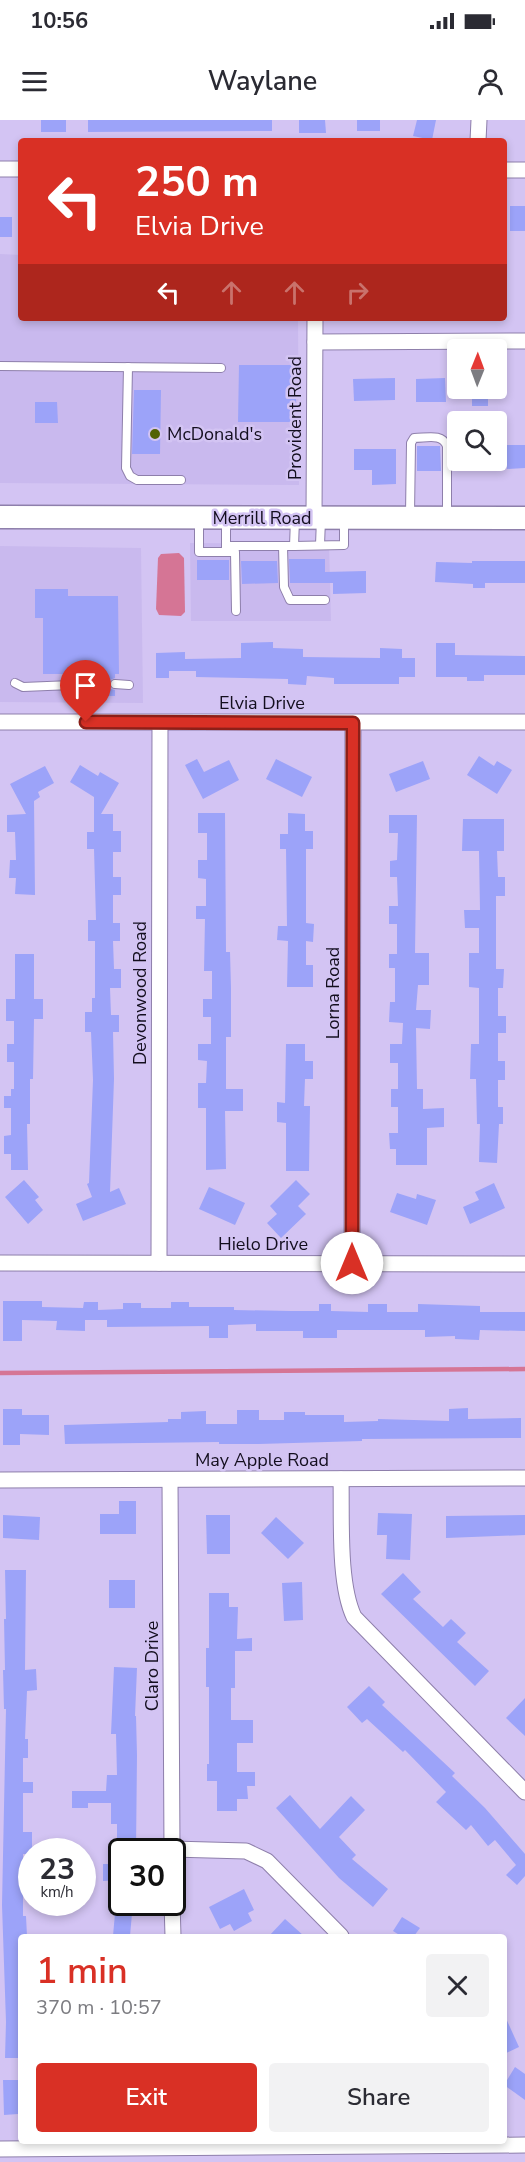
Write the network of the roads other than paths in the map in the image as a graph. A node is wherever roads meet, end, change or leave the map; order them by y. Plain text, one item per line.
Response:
1 (479, 120) edge
2 (478, 138) edge
3 (2, 169) edge
4 (18, 169) edge
5 (507, 170) edge
6 (525, 170) edge
7 (315, 321) edge
8 (525, 341) edge
9 (315, 342) junction
10 (0, 366) edge
11 (128, 367) junction
12 (221, 368) dead end
13 (181, 480) dead end
14 (0, 517) edge
15 (200, 517) junction
16 (226, 517) junction
17 (310, 518) junction
18 (344, 518) junction
19 (410, 518) junction
20 (447, 518) junction
21 (525, 518) edge
22 (320, 545) junction
23 (283, 546) junction
24 (294, 546) junction
25 (226, 549) junction
26 (325, 600) dead end
27 (236, 611) dead end
28 (15, 683) dead end
29 (96, 684) dead end
30 (115, 684) dead end
31 (129, 685) dead end
32 (0, 722) edge
33 (525, 722) edge
34 (160, 723) junction
35 (353, 723) junction
36 (0, 1263) edge
37 (159, 1263) junction
38 (352, 1263) junction
39 (525, 1264) edge
40 (525, 1478) edge
41 (341, 1479) junction
42 (0, 1480) edge
43 (170, 1480) junction
44 (524, 1789) edge
45 (172, 1838) edge
46 (186, 1850) edge
47 (172, 1916) edge
48 (172, 1934) edge
49 (339, 1934) edge
50 (173, 2144) edge
51 (496, 2144) edge
52 (525, 2145) edge
53 (0, 2149) edge

1 - 2 street
3 - 4 street
5 - 6 street
7 - 9 street, Provident Road
8 - 9 street
9 - 17 street, Provident Road
10 - 11 lane
11 - 12 lane
11 - 13 lane
14 - 15 main road, Merrill Road
15 - 16 main road, Merrill Road
15 - 25 lane
16 - 17 main road, Merrill Road
16 - 25 lane
17 - 18 main road, Merrill Road
17 - 22 lane
17 - 24 lane
18 - 19 main road, Merrill Road
18 - 22 lane
19 - 20 main road, Merrill Road
19 - 20 lane
20 - 21 main road, Merrill Road
22 - 24 lane
23 - 24 lane
23 - 25 lane
23 - 26 lane
25 - 27 lane
28 - 29 lane
30 - 31 lane
32 - 34 street, Elvia Drive
33 - 35 street, Elvia Drive
34 - 35 street, Elvia Drive
34 - 37 street, Devonwood Road
35 - 38 street, Lorna Road
36 - 37 street, Hielo Drive
37 - 38 street, Hielo Drive
38 - 39 street, Hielo Drive
40 - 41 street, May Apple Road
41 - 43 street, May Apple Road
41 - 44 street
42 - 43 street, May Apple Road
43 - 45 street, Claro Drive
46 - 49 street
47 - 48 street
50 - 53 street
51 - 52 street

